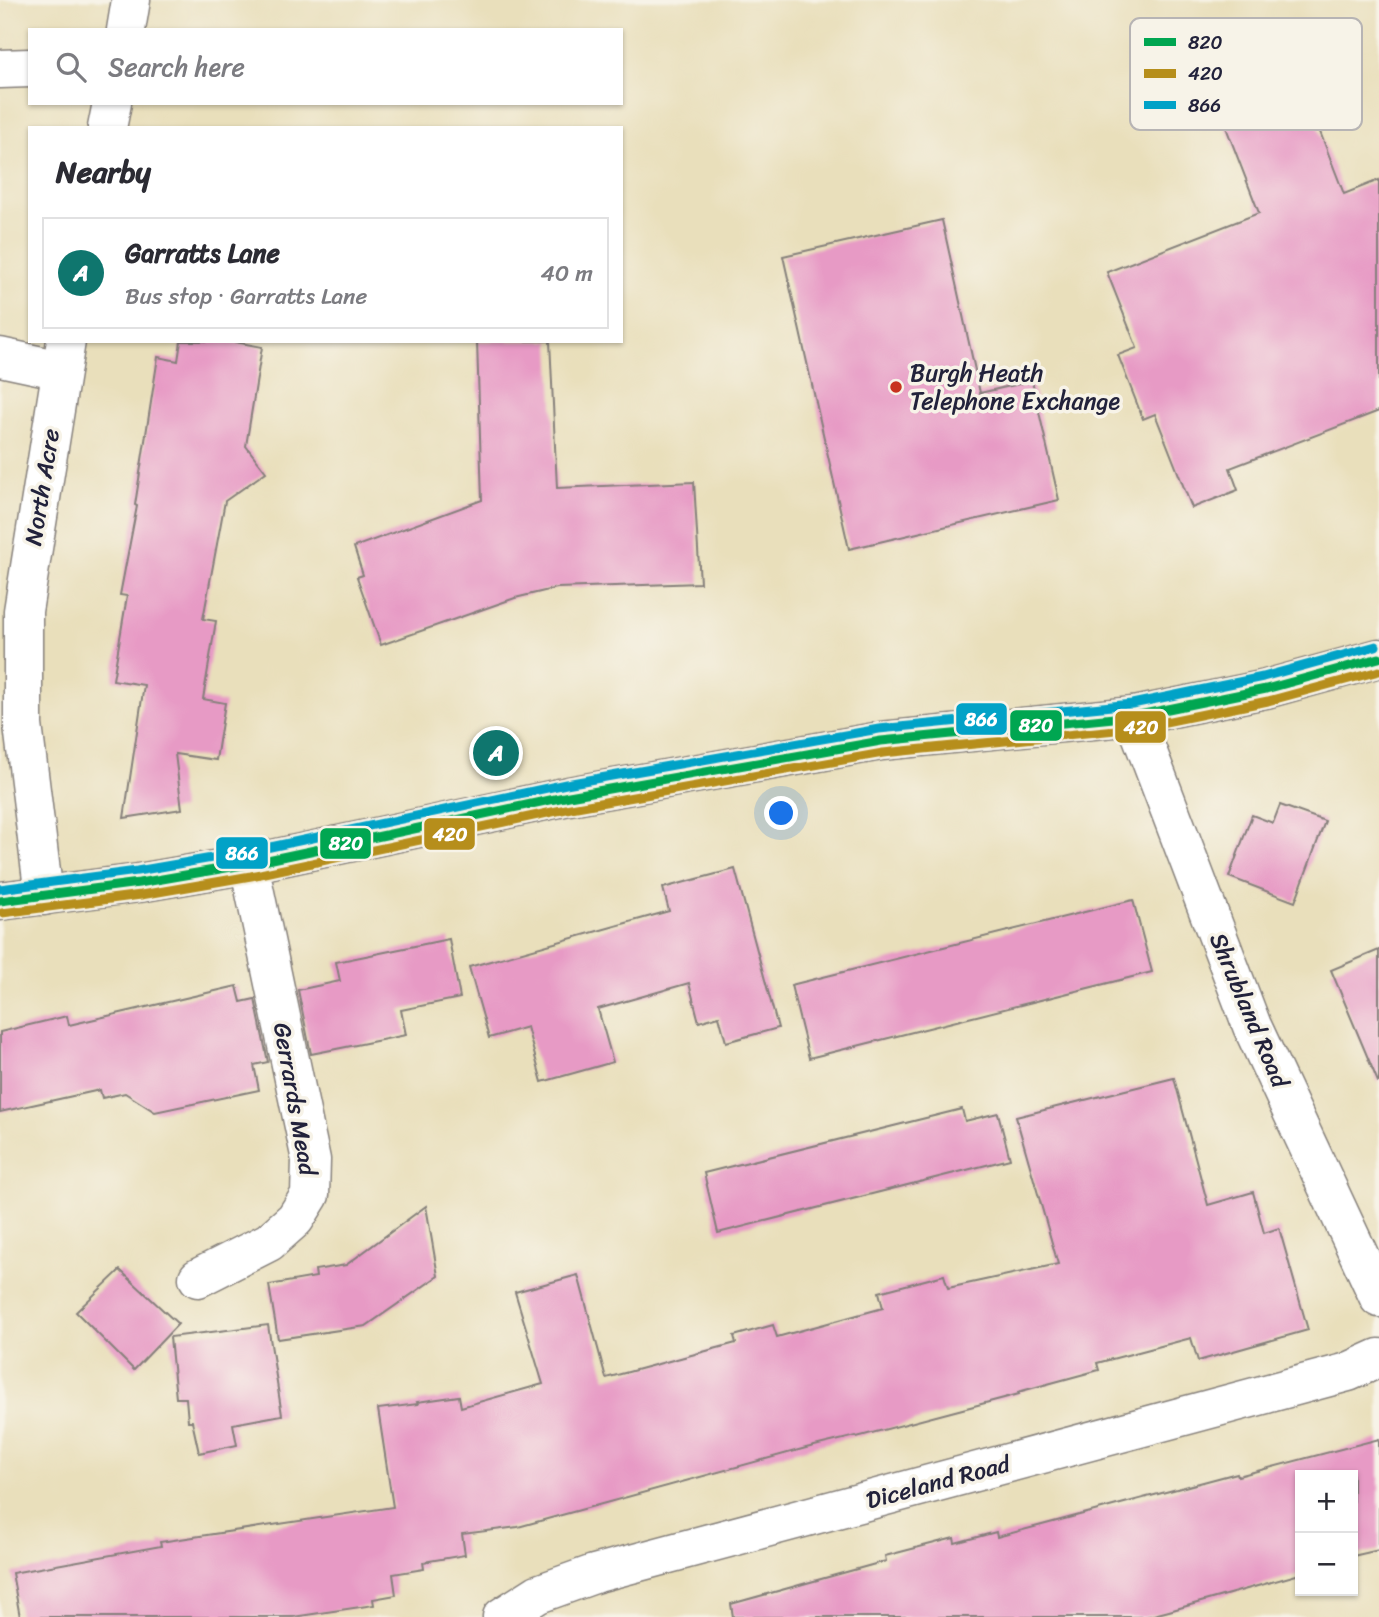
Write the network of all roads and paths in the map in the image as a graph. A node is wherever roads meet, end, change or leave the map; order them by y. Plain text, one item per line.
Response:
1 (131, 0) edge
2 (126, 28) edge
3 (28, 68) edge
4 (0, 69) edge
5 (112, 105) edge
6 (107, 126) edge
7 (63, 355) edge
8 (0, 357) edge
9 (1379, 658) edge
10 (1134, 716) junction
11 (249, 864) junction
12 (44, 896) junction
13 (0, 901) edge
14 (198, 1278) dead end
15 (1379, 1298) edge
16 (1379, 1358) edge
17 (502, 1617) edge

1 - 2 street
3 - 4 street
5 - 6 street
7 - 8 street, North Acre
7 - 12 street, North Acre
9 - 10 street
10 - 11 street
10 - 15 street, Shrubland Road
11 - 12 street
11 - 14 street, Gerrards Mead
12 - 13 street
16 - 17 street, Diceland Road

